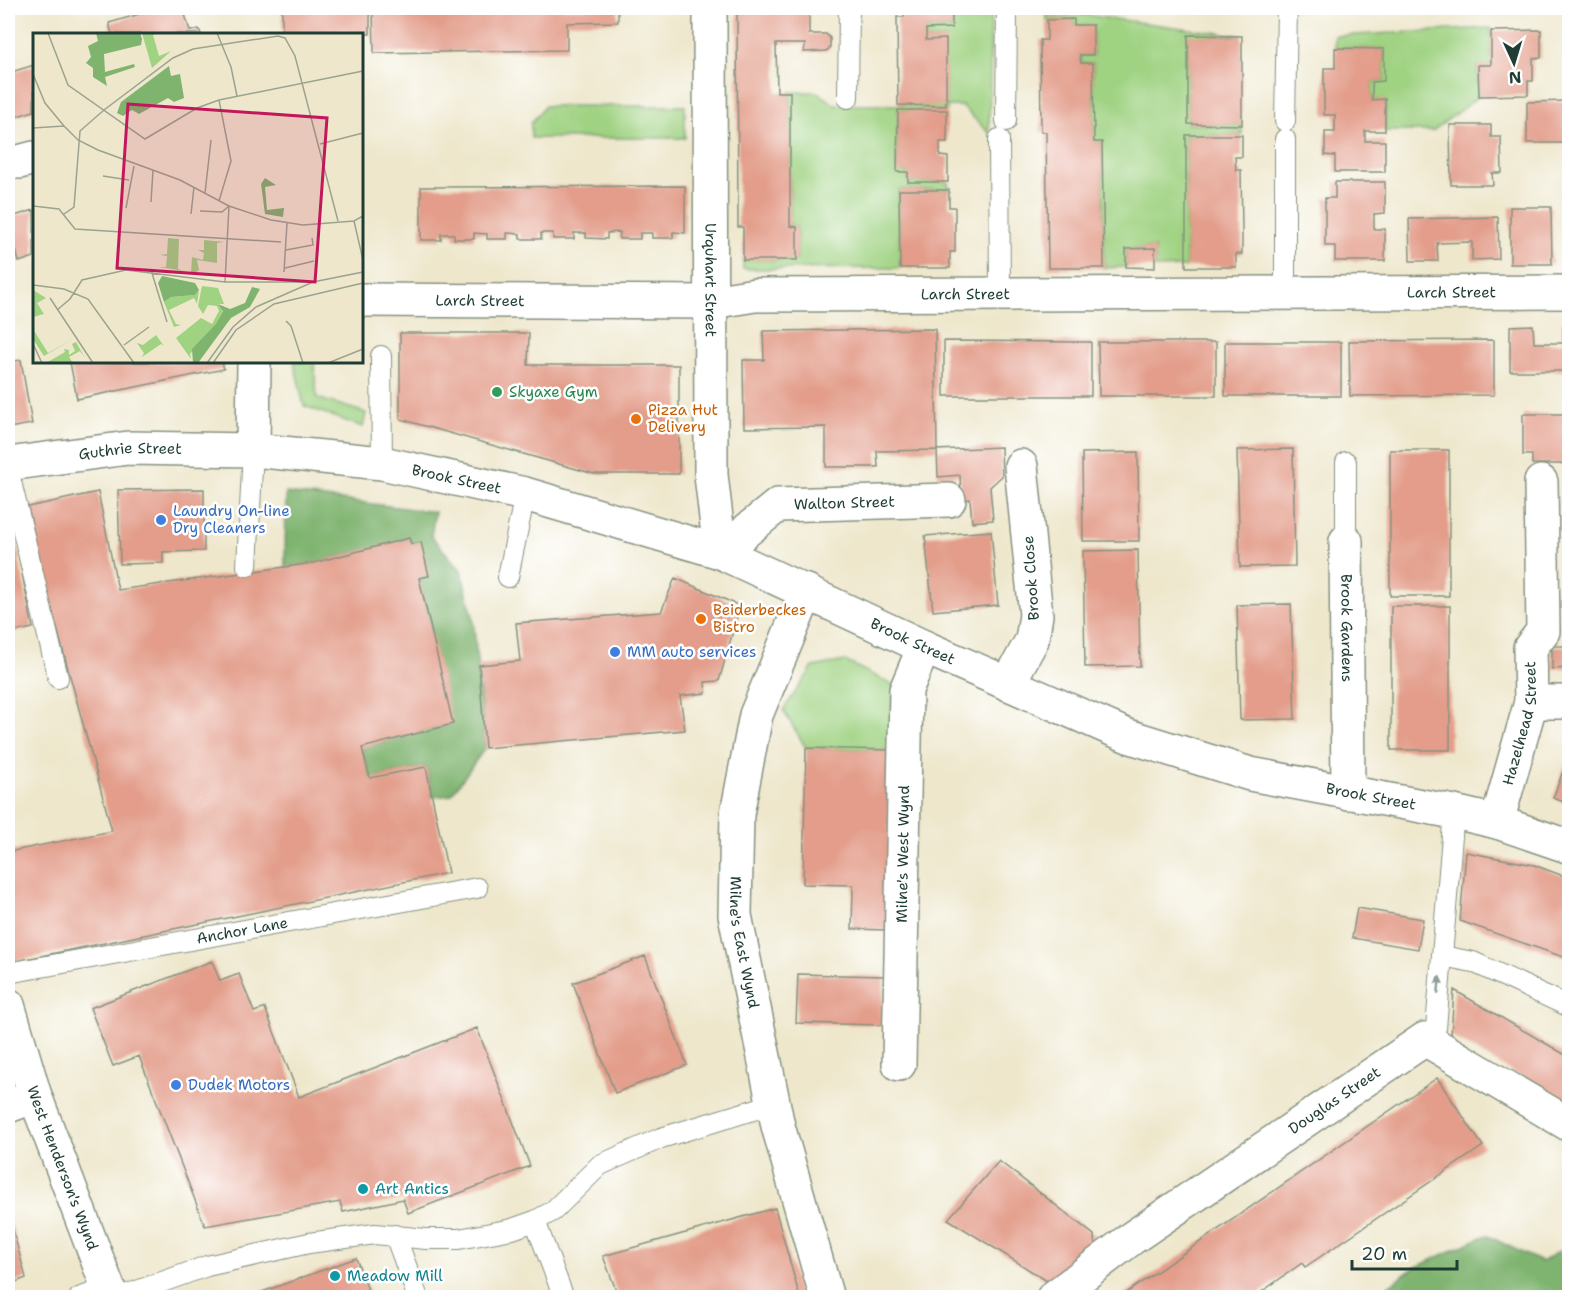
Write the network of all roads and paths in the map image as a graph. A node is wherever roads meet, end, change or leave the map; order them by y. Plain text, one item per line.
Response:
1 (710, 8) edge
2 (849, 8) edge
3 (1007, 8) edge
4 (1287, 8) edge
5 (848, 98) dead end
6 (1006, 121) dead end
7 (999, 139) dead end
8 (1569, 292) edge
9 (1000, 294) junction
10 (1285, 294) junction
11 (363, 300) edge
12 (711, 302) junction
13 (381, 356) dead end
14 (254, 363) edge
15 (253, 450) junction
16 (1346, 462) dead end
17 (382, 463) junction
18 (8, 464) edge
19 (1021, 466) dead end
20 (8, 469) edge
21 (1541, 482) dead end
22 (525, 494) junction
23 (949, 500) dead end
24 (1346, 541) joint
25 (720, 552) junction
26 (247, 566) dead end
27 (508, 577) dead end
28 (807, 591) junction
29 (924, 647) junction
30 (58, 678) dead end
31 (1008, 684) junction
32 (1531, 702) junction
33 (1569, 702) edge
34 (1348, 793) junction
35 (1454, 812) junction
36 (1497, 822) junction
37 (1569, 847) edge
38 (477, 888) dead end
39 (1442, 956) junction
40 (8, 973) edge
41 (8, 1005) edge
42 (1569, 1007) edge
43 (1425, 1039) junction
44 (899, 1064) dead end
45 (21, 1101) edge
46 (773, 1104) junction
47 (1569, 1125) edge
48 (535, 1221) junction
49 (395, 1236) junction
50 (104, 1295) edge
51 (418, 1298) edge
52 (564, 1298) edge
53 (827, 1298) edge
54 (1053, 1298) edge

1 - 12 street, Urquhart Street
2 - 5 lane
3 - 6 lane
4 - 10 lane
7 - 9 lane
8 - 10 street, Larch Street
9 - 10 street, Larch Street
9 - 12 street, Larch Street
11 - 12 street, Larch Street
12 - 25 street, Urquhart Street
13 - 17 lane
14 - 15 street
15 - 17 street, Brook Street
15 - 18 street, Guthrie Street
15 - 26 lane
16 - 24 lane, Brook Gardens
17 - 22 street, Brook Street
19 - 31 street, Brook Close
20 - 30 lane
21 - 32 street, Hazelhead Street
22 - 25 street, Brook Street
22 - 27 lane
23 - 25 street, Walton Street
24 - 34 street, Brook Gardens
25 - 28 street, Brook Street
28 - 29 street, Brook Street
28 - 46 street, Milne's East Wynd
29 - 31 street, Brook Street
29 - 44 street, Milne's West Wynd
31 - 34 street, Brook Street
32 - 33 street
32 - 36 street, Hazelhead Street
34 - 35 street, Brook Street
35 - 36 street, Brook Street
35 - 39 lane
36 - 37 street, Brook Street
38 - 40 lane, Anchor Lane
39 - 42 lane
43 -> 39 lane
41 - 45 street, West Henderson's Wynd
43 - 47 street
43 - 54 street, Douglas Street
45 - 50 street, West Henderson's Wynd
46 - 48 lane
46 - 53 street, Milne's East Wynd
48 - 49 lane
48 - 52 lane
49 - 50 lane
49 - 51 lane

